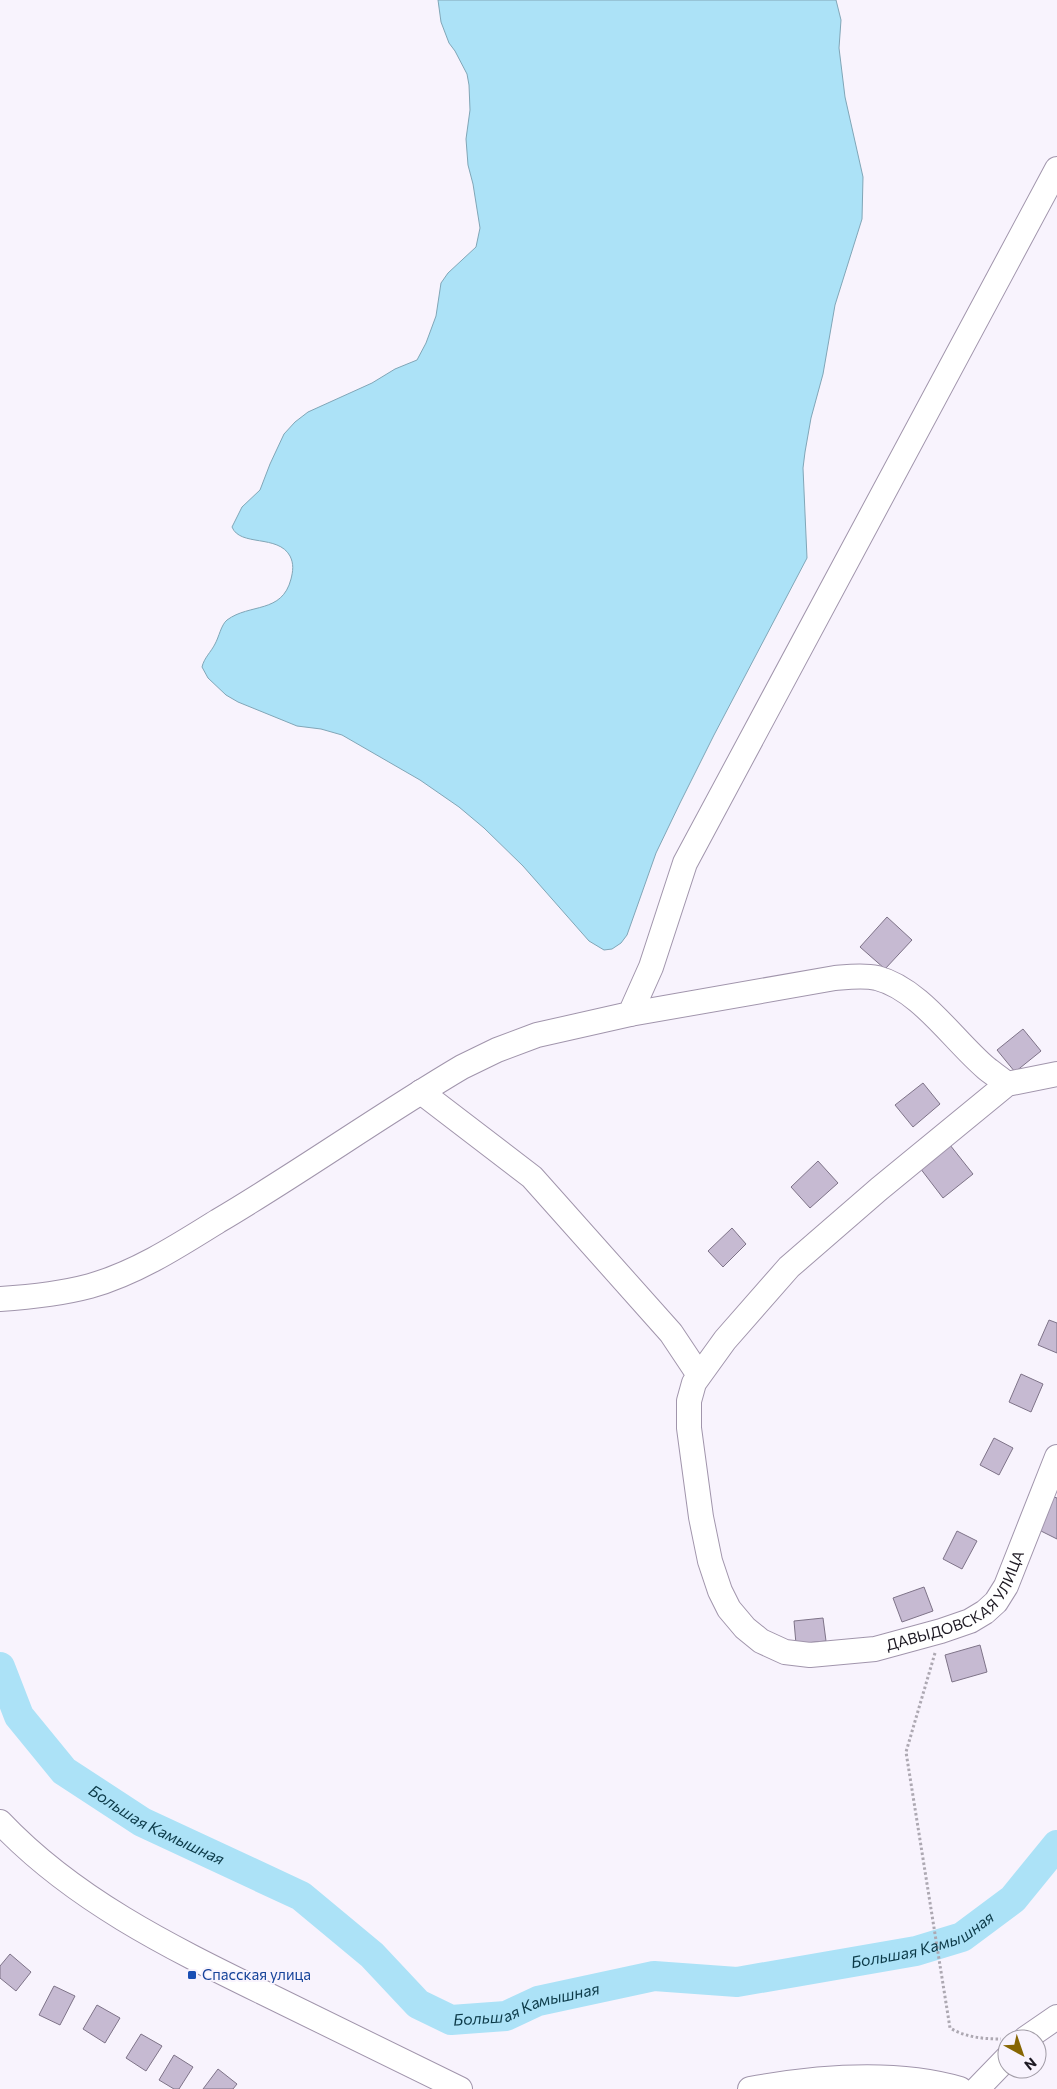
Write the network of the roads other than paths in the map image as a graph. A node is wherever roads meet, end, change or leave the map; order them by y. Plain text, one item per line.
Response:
1 (1056, 172) edge
2 (630, 1014) junction
3 (1057, 1074) edge
4 (1007, 1084) junction
5 (421, 1092) junction
6 (0, 1298) edge
7 (699, 1375) junction
8 (1057, 1457) edge
9 (0, 1822) edge
10 (1057, 2017) edge
11 (1039, 2029) edge
12 (997, 2068) edge
13 (460, 2089) edge
14 (750, 2089) edge
15 (960, 2089) edge
16 (977, 2089) edge

1 - 2 street
2 - 4 street
2 - 5 street
3 - 4 street
4 - 7 street, ДАВЫДОВСКАЯ УЛИЦА
5 - 6 street
5 - 7 street
7 - 8 street, ДАВЫДОВСКАЯ УЛИЦА
9 - 13 street
10 - 11 street
12 - 16 street
14 - 15 street

